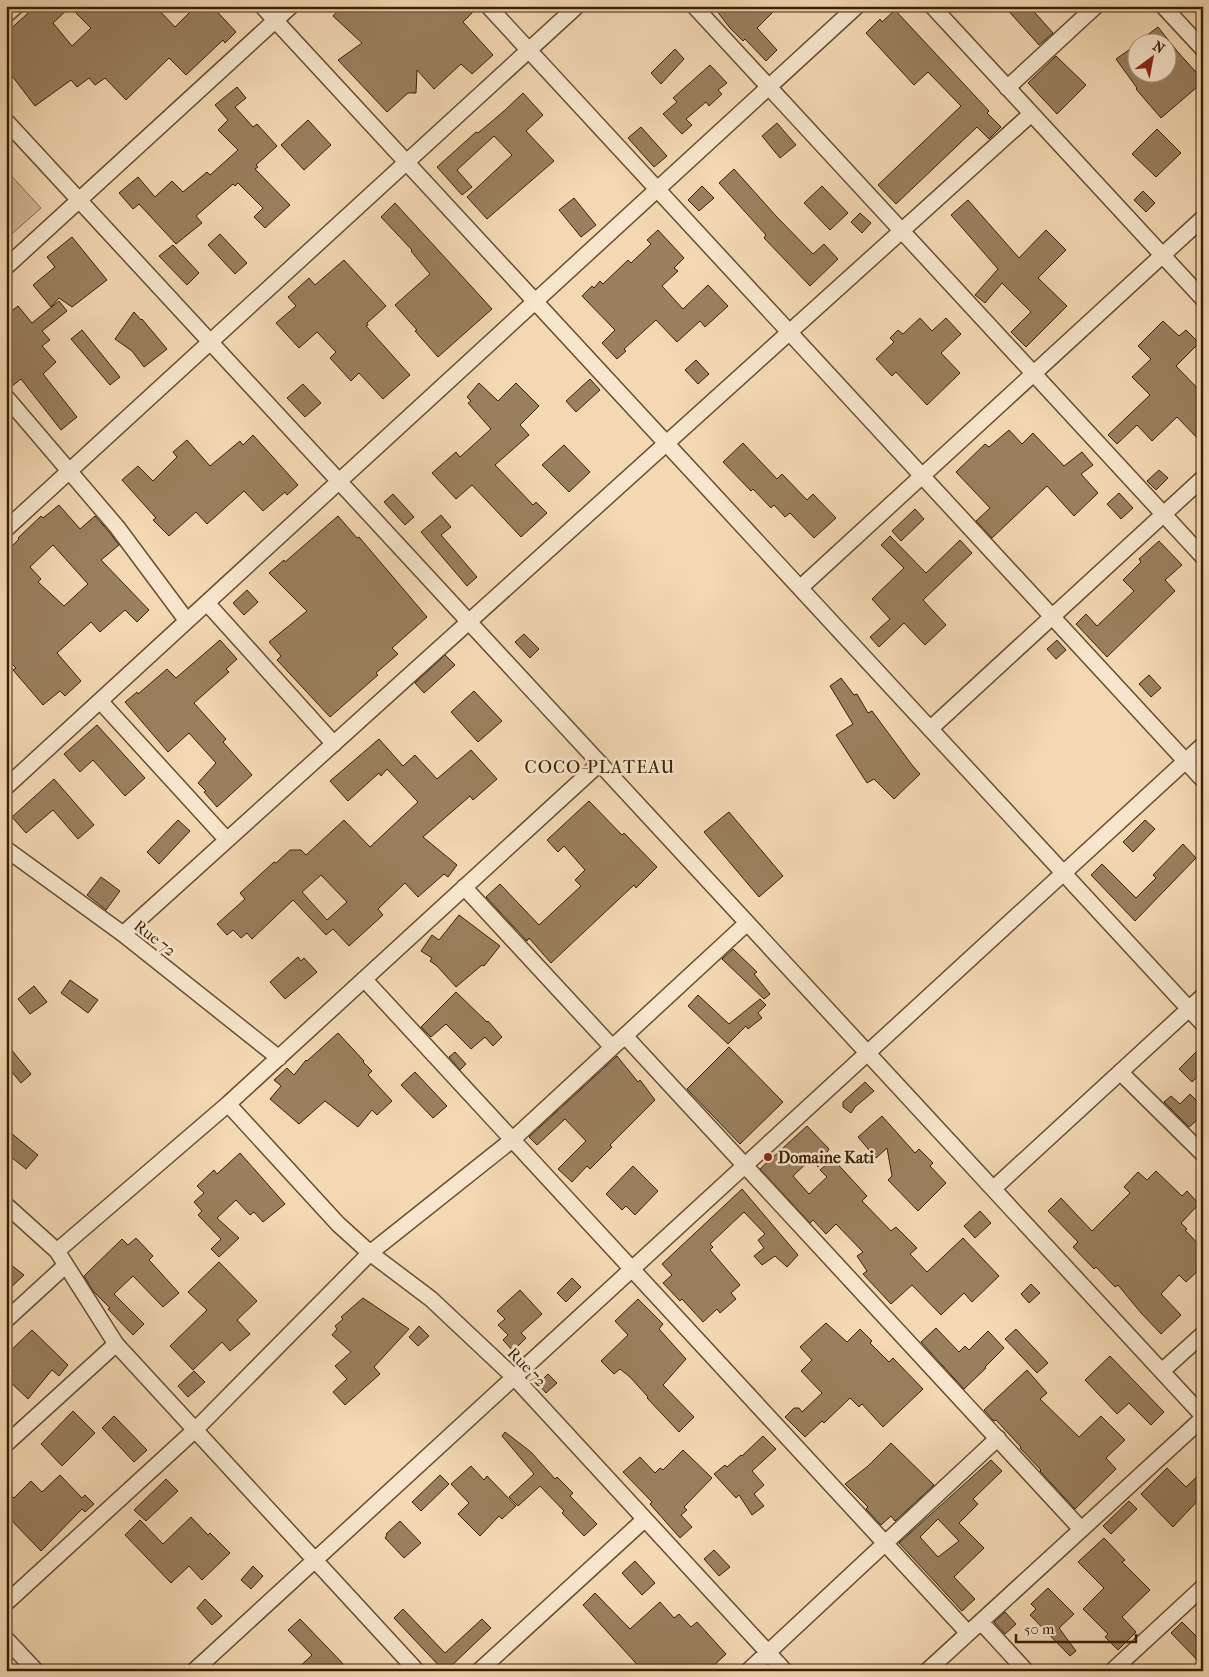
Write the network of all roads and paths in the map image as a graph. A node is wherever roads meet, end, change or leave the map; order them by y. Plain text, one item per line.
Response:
1 (16, 6) edge
2 (262, 6) edge
3 (291, 6) edge
4 (488, 6) edge
5 (577, 6) edge
6 (694, 6) edge
7 (857, 6) edge
8 (932, 6) edge
9 (1096, 6) edge
10 (1163, 6) edge
11 (6, 15) edge
12 (275, 20) junction
13 (1203, 49) edge
14 (528, 50) junction
15 (769, 87) junction
16 (1007, 88) junction
17 (1031, 114) junction
18 (6, 121) edge
19 (406, 162) junction
20 (657, 190) junction
21 (80, 200) junction
22 (1203, 218) edge
23 (901, 231) junction
24 (1162, 256) junction
25 (6, 268) edge
26 (1203, 299) edge
27 (535, 302) junction
28 (789, 332) junction
29 (211, 342) junction
30 (1033, 374) junction
31 (6, 397) edge
32 (666, 443) junction
33 (70, 470) junction
34 (922, 476) junction
35 (1203, 478) edge
36 (339, 481) junction
37 (1163, 514) junction
38 (6, 529) edge
39 (1203, 557) edge
40 (800, 588) junction
41 (207, 603) junction
42 (1052, 617) junction
43 (187, 621) junction
44 (469, 621) junction
45 (100, 701) junction
46 (930, 729) junction
47 (334, 744) junction
48 (1203, 745) edge
49 (1185, 761) junction
50 (600, 763) junction
51 (1203, 780) edge
52 (6, 787) edge
53 (227, 840) junction
54 (6, 849) edge
55 (1063, 873) junction
56 (464, 887) junction
57 (747, 923) junction
58 (123, 934) junction
59 (364, 980) junction
60 (1203, 996) edge
61 (1188, 1009) junction
62 (1203, 1024) edge
63 (625, 1036) junction
64 (612, 1047) junction
65 (868, 1053) junction
66 (279, 1058) junction
67 (1120, 1072) junction
68 (228, 1104) junction
69 (512, 1140) junction
70 (1203, 1154) edge
71 (745, 1165) junction
72 (993, 1188) junction
73 (6, 1204) edge
74 (57, 1251) junction
75 (370, 1253) junction
76 (66, 1265) junction
77 (632, 1269) junction
78 (6, 1320) edge
79 (1203, 1334) edge
80 (116, 1344) junction
81 (1162, 1371) junction
82 (514, 1377) junction
83 (1203, 1417) edge
84 (195, 1430) junction
85 (998, 1438) junction
86 (6, 1444) edge
87 (645, 1519) junction
88 (1082, 1529) junction
89 (885, 1543) junction
90 (315, 1560) junction
91 (1203, 1587) edge
92 (6, 1604) edge
93 (981, 1622) junction
94 (968, 1633) junction
95 (6, 1638) edge
96 (768, 1652) junction
97 (36, 1671) edge
98 (194, 1671) edge
99 (417, 1671) edge
100 (479, 1671) edge
101 (748, 1671) edge
102 (785, 1671) edge
103 (928, 1671) edge
104 (1026, 1671) edge
105 (1112, 1671) edge

1 - 11 street
2 - 12 street
3 - 12 street
4 - 14 street
5 - 14 street
6 - 15 street
7 - 15 street
8 - 16 street
9 - 16 street
10 - 13 street
12 - 19 street
12 - 21 street
14 - 19 street
14 - 20 street
15 - 20 street
15 - 23 street
16 - 17 street
17 - 23 street
17 - 24 street
18 - 21 street
19 - 27 street
19 - 29 street
20 - 27 street
20 - 28 street
21 - 25 street
21 - 29 street
22 - 24 street
23 - 28 street
23 - 30 street
24 - 26 street
24 - 30 street
27 - 32 street
27 - 36 street
28 - 32 street
28 - 34 street
29 - 33 street
29 - 36 street
30 - 34 street
30 - 37 street
31 - 33 street
32 - 40 street
32 - 44 street
33 - 38 street
33 - 43 street
34 - 40 street
34 - 42 street
35 - 37 street
36 - 41 street
36 - 44 street
37 - 39 street
37 - 42 street
40 - 46 street
41 - 43 street
41 - 47 street
42 - 46 street
42 - 49 street
43 - 45 street
44 - 47 street
44 - 50 street
45 - 52 street
45 - 53 street
46 - 55 street
47 - 53 street
48 - 49 street
49 - 51 street
49 - 55 street
50 - 56 street
50 - 57 street
53 - 58 street
54 - 58 street, Rue 72
55 - 61 street
55 - 65 street
56 - 59 street
56 - 64 street
57 - 63 street
57 - 65 street
58 - 66 street, Rue 72
59 - 66 street
59 - 69 street
60 - 61 street
61 - 62 street
61 - 67 street
63 - 64 street
63 - 71 street
64 - 69 street
65 - 71 street
65 - 72 street
66 - 68 street
67 - 70 street
67 - 72 street
68 - 74 street
68 - 75 street, Rue 72
69 - 75 street
69 - 77 street
71 - 77 street
71 - 85 street
72 - 81 street
73 - 74 street
74 - 76 street
75 - 82 street, Rue 72
75 - 84 street
76 - 78 street
76 - 80 street
77 - 82 street
77 - 89 street
79 - 81 street
80 - 84 street
80 - 86 street
81 - 83 street
82 - 87 street, Rue 72
82 - 90 street
83 - 88 street
84 - 90 street
84 - 92 street
85 - 88 street
85 - 89 street
87 - 96 street, Rue 72
87 - 100 street
88 - 93 street
89 - 94 street
89 - 96 street
90 - 98 street
90 - 99 street
91 - 105 street
93 - 94 street
93 - 104 street
94 - 103 street
95 - 97 street
96 - 101 street
96 - 102 street, Rue 72

